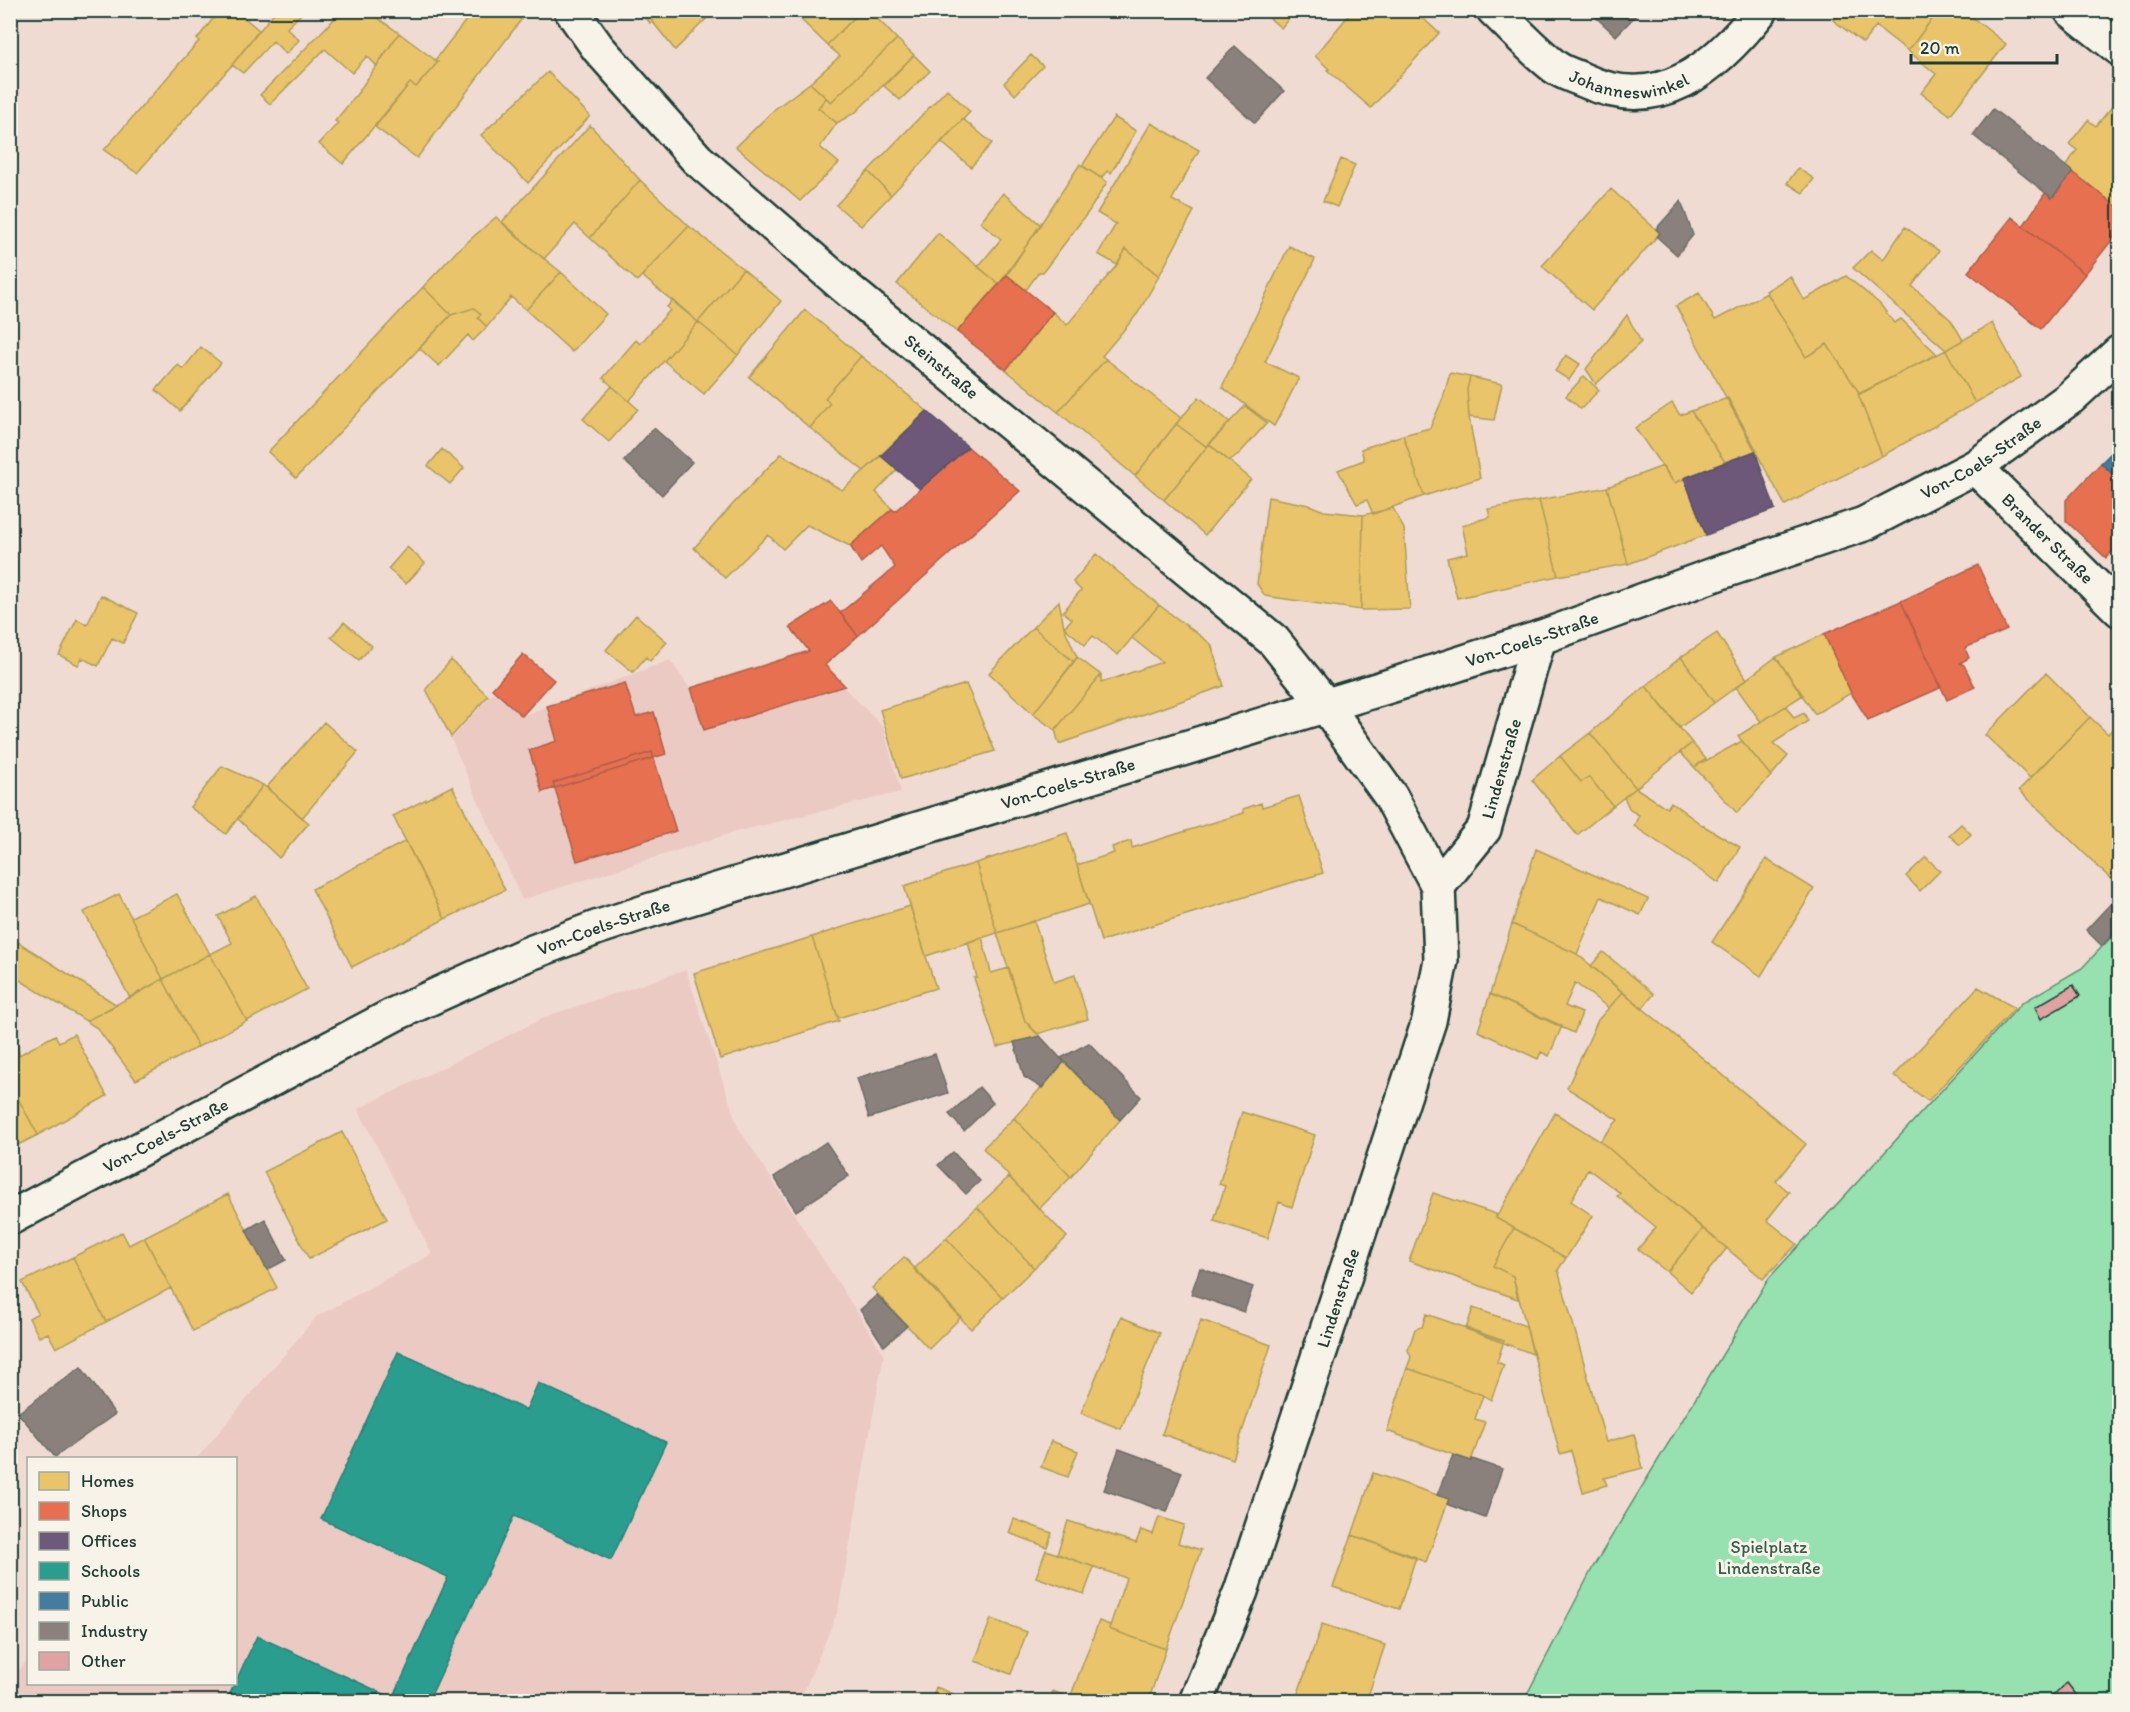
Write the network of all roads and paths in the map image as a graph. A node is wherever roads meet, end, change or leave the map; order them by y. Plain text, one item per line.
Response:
1 (571, 10) edge
2 (1494, 10) edge
3 (1761, 10) edge
4 (2071, 10) edge
5 (2120, 48) edge
6 (2120, 352) edge
7 (1975, 467) junction
8 (2120, 610) edge
9 (1539, 639) junction
10 (1326, 706) junction
11 (1438, 886) junction
12 (10, 1218) edge
13 (1196, 1701) edge

1 - 10 street, Steinstraße
2 - 3 street, Johanneswinkel
4 - 5 street
6 - 7 street, Von-Coels-Straße
7 - 8 street, Brander Straße
7 - 9 street, Von-Coels-Straße
9 - 10 street, Von-Coels-Straße
9 - 11 street, Lindenstraße
10 - 11 street, Lindenstraße
10 - 12 street, Von-Coels-Straße
11 - 13 street, Lindenstraße

